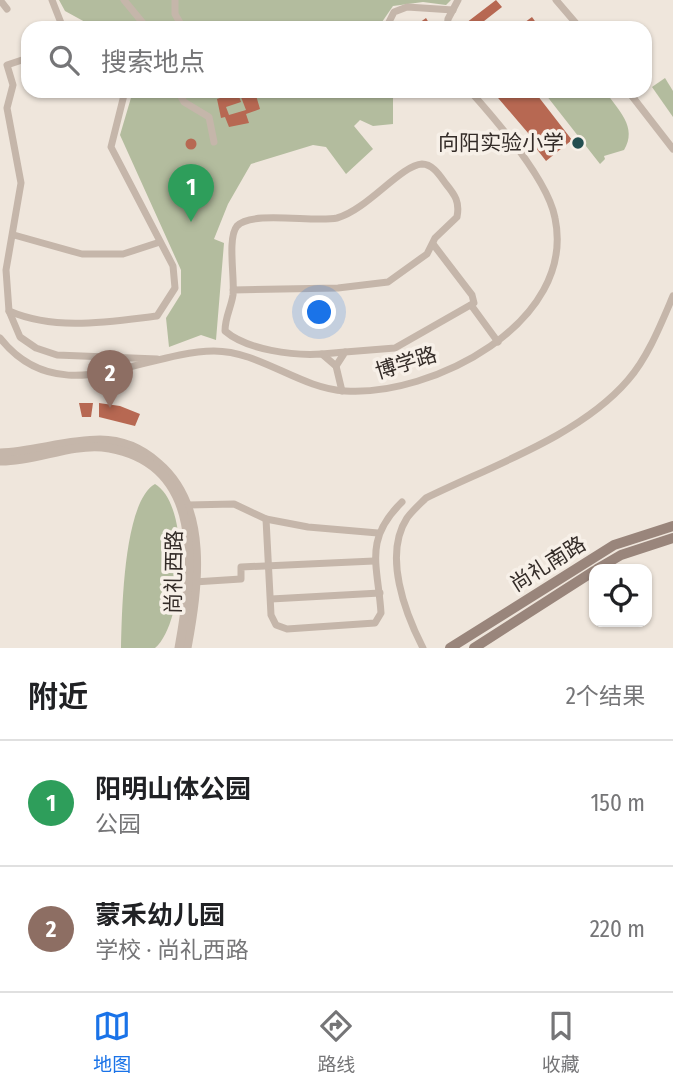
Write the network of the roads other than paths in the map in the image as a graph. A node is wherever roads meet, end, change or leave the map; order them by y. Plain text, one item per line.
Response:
1 (0, 0) edge
2 (52, 0) edge
3 (124, 0) edge
4 (175, 0) edge
5 (458, 0) edge
6 (556, 0) edge
7 (7, 9) dead end
8 (453, 10) junction
9 (60, 21) edge
10 (141, 21) edge
11 (178, 21) edge
12 (390, 21) edge
13 (449, 21) edge
14 (574, 21) edge
15 (21, 60) edge
16 (123, 98) edge
17 (182, 98) edge
18 (476, 98) edge
19 (633, 98) edge
20 (214, 142) dead end
21 (673, 149) edge
22 (14, 234) junction
23 (160, 242) junction
24 (433, 244) junction
25 (233, 290) junction
26 (673, 296) edge
27 (471, 305) junction
28 (9, 311) junction
29 (0, 338) edge
30 (498, 342) junction
31 (345, 352) junction
32 (322, 354) junction
33 (165, 359) junction
34 (336, 366) junction
35 (342, 391) junction
36 (0, 453) edge
37 (0, 460) edge
38 (402, 502) dead end
39 (188, 505) junction
40 (266, 519) junction
41 (673, 526) edge
42 (378, 533) junction
43 (673, 538) edge
44 (374, 561) junction
45 (606, 564) edge
46 (270, 566) junction
47 (589, 574) edge
48 (194, 582) junction
49 (380, 593) junction
50 (271, 599) junction
51 (179, 648) edge
52 (187, 648) edge
53 (423, 648) edge
54 (450, 648) edge
55 (474, 648) edge

1 - 7 street
2 - 9 street
3 - 10 street
4 - 11 street
5 - 8 street
6 - 14 street
8 - 12 street
8 - 13 street
15 - 22 street
16 - 23 street
17 - 20 street
18 - 30 street, 博学路
19 - 21 street
22 - 23 street
22 - 28 street
23 - 28 street
24 - 25 street
24 - 25 street
24 - 27 street
25 - 32 street
26 - 53 street
27 - 30 street
27 - 31 street
28 - 33 street
29 - 33 street, 博学路
30 - 35 street, 博学路
31 - 32 street
31 - 34 street
32 - 34 street
33 - 35 street, 博学路
34 - 35 street
36 - 39 street, 尚礼西路
37 - 51 street, 尚礼西路
38 - 42 street
39 - 40 street
39 - 48 street, 尚礼西路
40 - 42 street
40 - 46 street
41 - 54 main road, 尚礼南路
42 - 44 street
43 - 45 main road, 尚礼南路
44 - 46 street
44 - 49 street
46 - 48 street
46 - 50 street
47 - 55 main road, 尚礼南路
48 - 52 street, 尚礼西路
49 - 50 street
49 - 50 street

